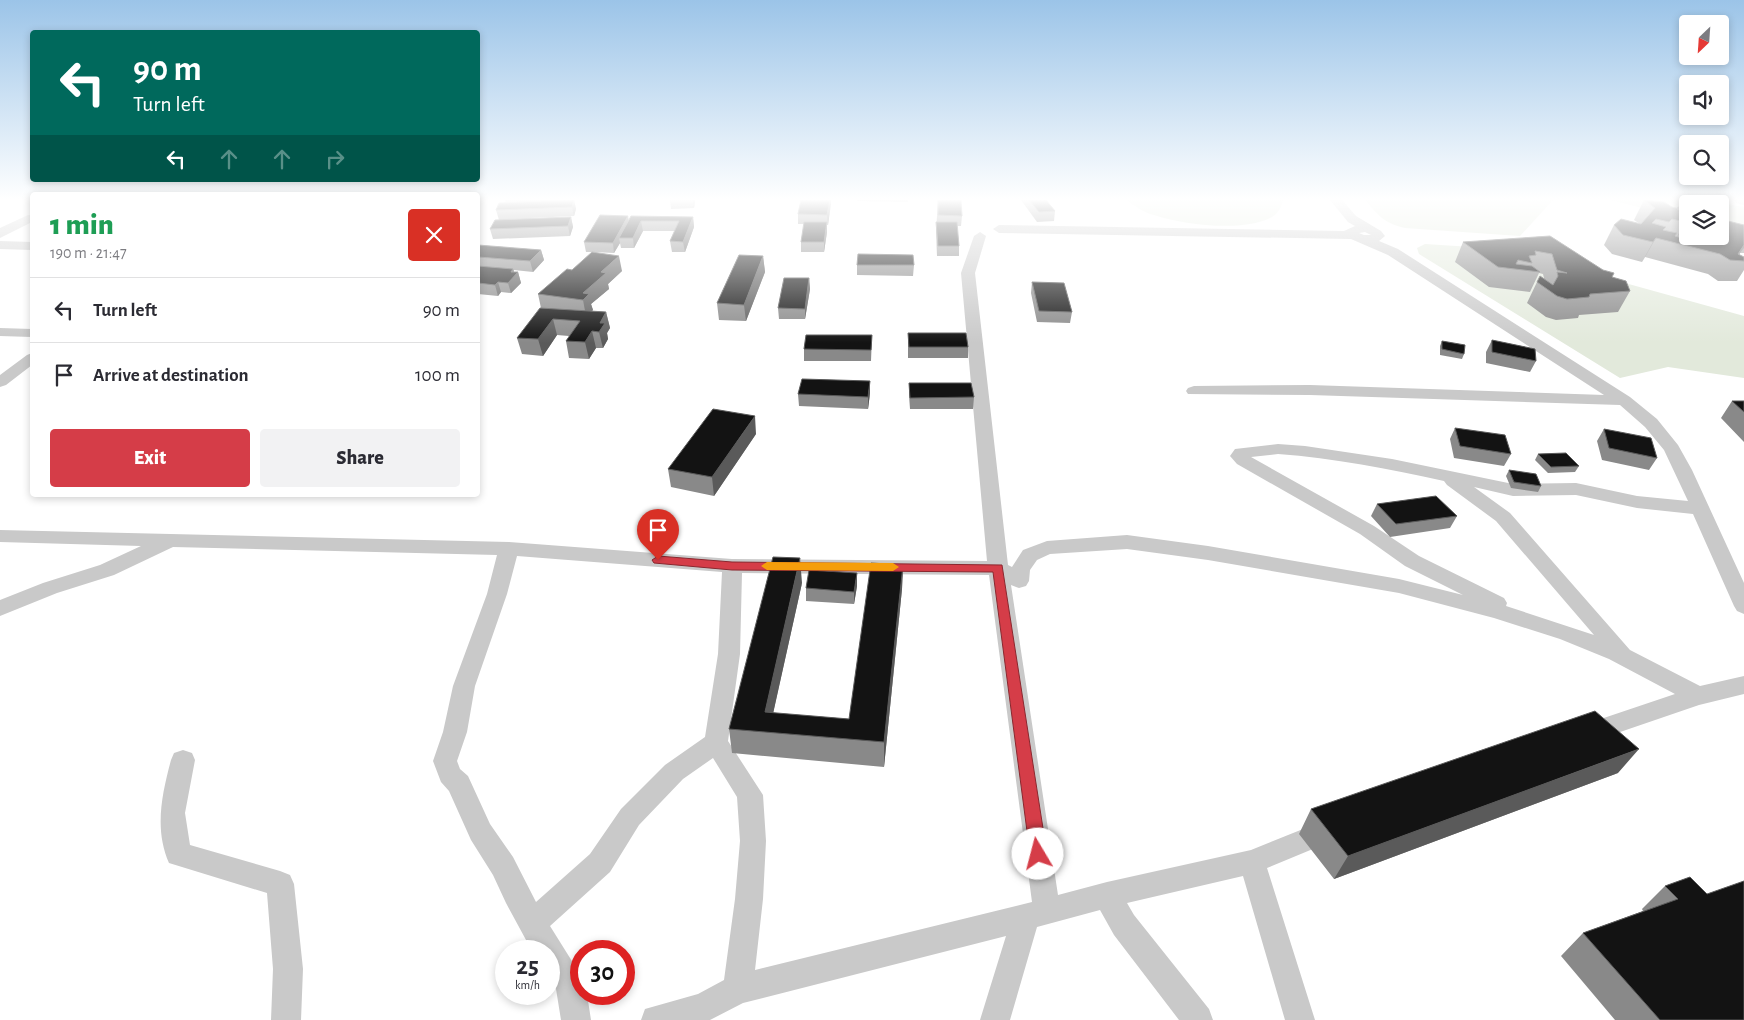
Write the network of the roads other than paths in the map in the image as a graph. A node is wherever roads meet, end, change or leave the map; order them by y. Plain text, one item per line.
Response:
1 (977, 248) edge
2 (1387, 248) edge
3 (0, 332) edge
4 (30, 333) edge
5 (30, 360) edge
6 (0, 382) edge
7 (1194, 391) dead end
8 (1624, 400) junction
9 (1448, 477) junction
10 (1698, 508) junction
11 (0, 536) edge
12 (27, 536) junction
13 (173, 540) junction
14 (509, 549) junction
15 (0, 550) edge
16 (732, 566) junction
17 (998, 568) junction
18 (1744, 606) edge
19 (0, 608) edge
20 (1572, 635) junction
21 (1626, 658) junction
22 (1744, 685) edge
23 (1698, 696) junction
24 (1565, 741) edge
25 (716, 742) junction
26 (183, 760) dead end
27 (1352, 821) edge
28 (1252, 862) junction
29 (1107, 895) junction
30 (1037, 914) junction
31 (532, 924) junction
32 (541, 940) edge
33 (560, 969) edge
34 (738, 989) junction
35 (286, 1020) edge
36 (576, 1020) edge
37 (656, 1020) edge
38 (995, 1020) edge
39 (1198, 1020) edge
40 (1300, 1020) edge

1 - 17 street
2 - 8 street
3 - 4 street
5 - 6 street
7 - 8 street
8 - 10 street
9 - 10 street
9 - 20 street
9 - 21 street
10 - 18 street
11 - 12 street
12 - 13 street
12 - 15 street
13 - 14 street
13 - 19 street
14 - 16 street
14 - 31 street
16 - 17 street
16 - 25 street
17 - 20 street
17 - 30 street
20 - 21 street
21 - 23 street
22 - 23 street
23 - 24 street
25 - 31 street
25 - 34 street
26 - 35 street
27 - 28 street
28 - 29 street
28 - 40 street
29 - 30 street
29 - 39 street
30 - 34 street
30 - 38 street
31 - 32 street
33 - 36 street
34 - 37 street

